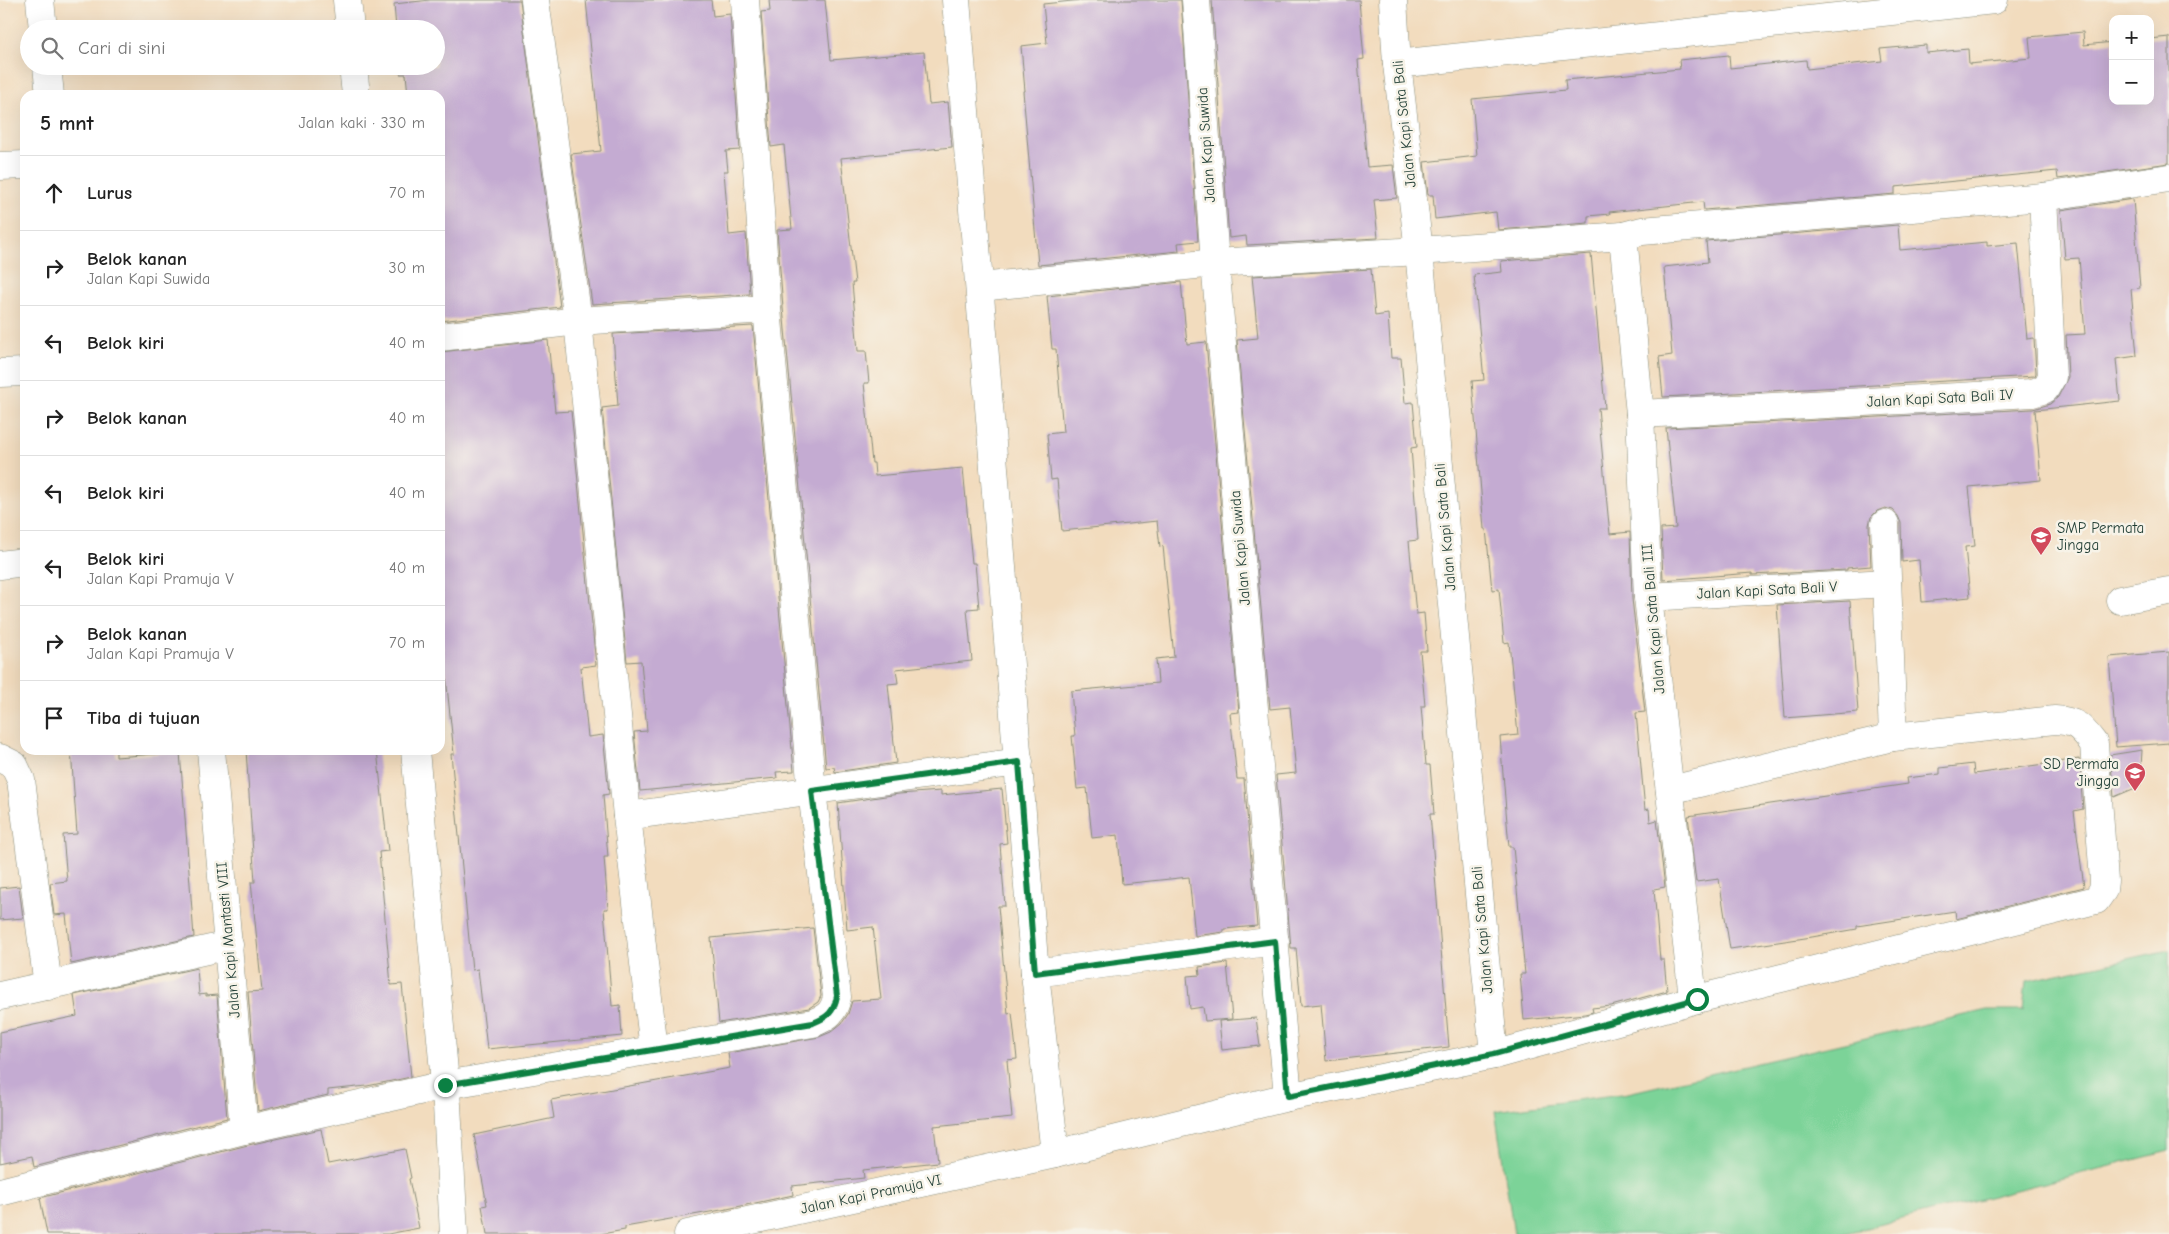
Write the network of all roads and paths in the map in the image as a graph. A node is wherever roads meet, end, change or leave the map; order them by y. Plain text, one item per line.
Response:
1 (40, 0) edge
2 (347, 0) edge
3 (535, 0) edge
4 (745, 0) edge
5 (956, 0) edge
6 (1196, 0) edge
7 (1393, 0) edge
8 (1994, 0) edge
9 (1835, 9) edge
10 (42, 20) edge
11 (349, 20) edge
12 (1397, 64) junction
13 (48, 75) edge
14 (354, 75) edge
15 (49, 90) edge
16 (355, 90) edge
17 (20, 165) edge
18 (0, 166) edge
19 (2169, 178) edge
20 (2043, 197) junction
21 (1623, 236) junction
22 (1419, 251) junction
23 (1215, 263) junction
24 (980, 287) junction
25 (768, 309) junction
26 (578, 322) junction
27 (445, 336) edge
28 (20, 372) edge
29 (0, 374) edge
30 (1640, 414) junction
31 (1885, 524) dead end
32 (20, 563) edge
33 (0, 565) edge
34 (1887, 583) junction
35 (2169, 591) edge
36 (1648, 597) junction
37 (2120, 600) dead end
38 (1893, 737) junction
39 (211, 755) edge
40 (415, 755) edge
41 (0, 758) edge
42 (1019, 762) junction
43 (1670, 790) junction
44 (812, 791) junction
45 (627, 816) junction
46 (1275, 941) junction
47 (229, 945) junction
48 (1035, 973) junction
49 (48, 986) junction
50 (0, 996) edge
51 (1697, 999) junction
52 (654, 1050) junction
53 (1494, 1054) junction
54 (445, 1085) junction
55 (1288, 1096) junction
56 (244, 1130) junction
57 (1055, 1154) junction
58 (0, 1192) edge
59 (454, 1234) edge
60 (688, 1234) edge

1 - 10 street
2 - 11 street
3 - 26 street
4 - 25 street
5 - 24 street
6 - 23 street, Jalan Kapi Suwida
7 - 12 street, Jalan Kapi Sata Bali
8 - 9 street
9 - 12 street
12 - 22 street, Jalan Kapi Sata Bali
13 - 15 street
14 - 16 street
17 - 18 street
19 - 20 street
20 - 21 street
20 - 30 street, Jalan Kapi Sata Bali IV
21 - 22 street
21 - 30 street, Jalan Kapi Sata Bali III
22 - 23 street
22 - 53 street, Jalan Kapi Sata Bali
23 - 24 street
23 - 46 street, Jalan Kapi Suwida
24 - 42 street
25 - 26 street
25 - 44 street
26 - 27 street
26 - 45 street
28 - 29 street
30 - 36 street, Jalan Kapi Sata Bali III
31 - 34 street
32 - 33 street
34 - 36 street, Jalan Kapi Sata Bali V
34 - 38 street
35 - 37 street
36 - 43 street, Jalan Kapi Sata Bali III
38 - 43 street, Jalan Kapi Pramuja VI
38 - 51 street, Jalan Kapi Pramuja VI
39 - 47 street, Jalan Kapi Mantasti VIII
40 - 54 street
41 - 49 street
42 - 44 street
42 - 48 street
43 - 51 street, Jalan Kapi Sata Bali III
44 - 45 street
44 - 52 street
45 - 52 street
46 - 48 street
46 - 55 street, Jalan Kapi Suwida
47 - 49 street
47 - 56 street, Jalan Kapi Mantasti VIII
48 - 57 street
49 - 50 street
51 - 53 street, Jalan Kapi Pramuja VI
52 - 54 street
53 - 55 street, Jalan Kapi Pramuja VI
54 - 56 street
54 - 59 street
55 - 57 street, Jalan Kapi Pramuja VI
56 - 58 street
57 - 60 street, Jalan Kapi Pramuja VI

